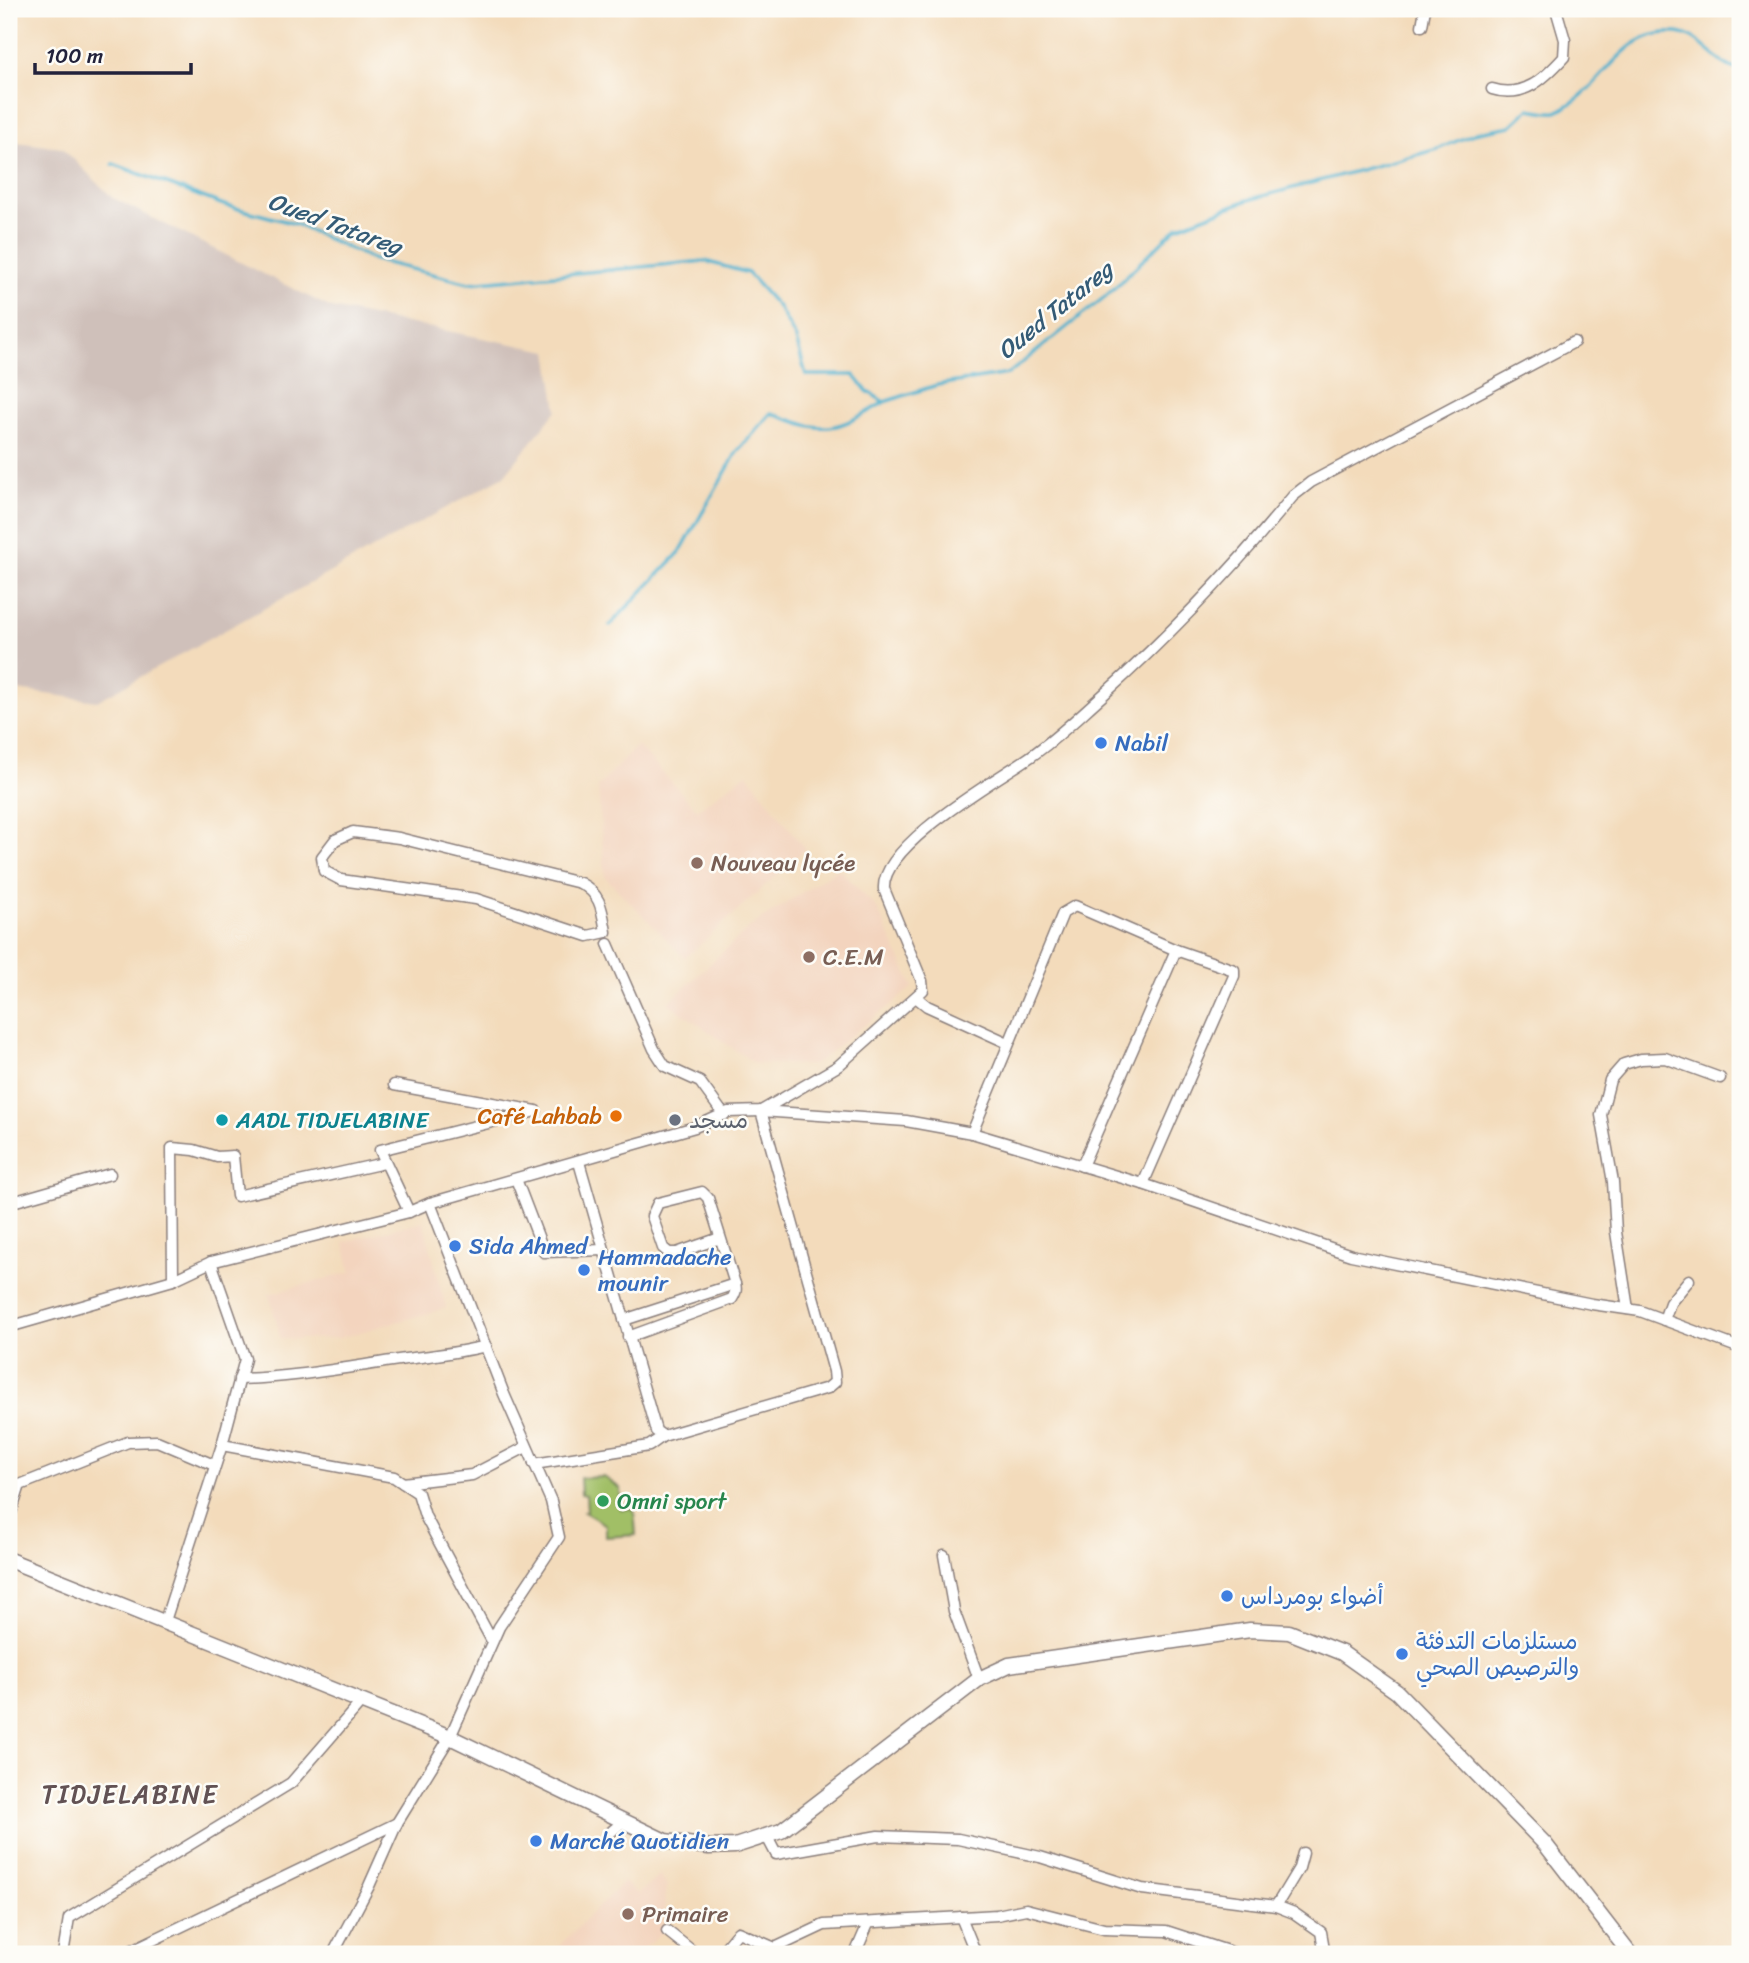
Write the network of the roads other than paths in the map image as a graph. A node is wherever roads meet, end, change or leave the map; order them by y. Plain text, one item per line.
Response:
1 (1425, 9) edge
2 (1556, 9) edge
3 (1422, 26) dead end
4 (1492, 89) dead end
5 (1574, 342) dead end
6 (607, 938) junction
7 (1176, 950) junction
8 (917, 998) junction
9 (1008, 1043) junction
10 (1720, 1078) dead end
11 (394, 1085) dead end
12 (761, 1111) junction
13 (724, 1115) junction
14 (972, 1133) junction
15 (579, 1162) junction
16 (384, 1163) junction
17 (1082, 1166) junction
18 (110, 1174) dead end
19 (516, 1179) junction
20 (1143, 1184) junction
21 (9, 1203) edge
22 (430, 1203) junction
23 (409, 1212) junction
24 (720, 1238) junction
25 (604, 1250) junction
26 (211, 1262) junction
27 (173, 1280) junction
28 (1689, 1280) dead end
29 (735, 1284) junction
30 (1628, 1308) junction
31 (624, 1320) junction
32 (1664, 1320) junction
33 (9, 1326) edge
34 (628, 1337) junction
35 (486, 1346) junction
36 (1740, 1348) edge
37 (239, 1380) junction
38 (663, 1436) junction
39 (222, 1445) junction
40 (526, 1447) junction
41 (534, 1464) junction
42 (214, 1465) junction
43 (403, 1483) junction
44 (9, 1519) edge
45 (944, 1555) dead end
46 (9, 1560) edge
47 (165, 1621) junction
48 (492, 1641) junction
49 (979, 1679) junction
50 (362, 1702) junction
51 (450, 1737) junction
52 (624, 1821) junction
53 (397, 1823) junction
54 (612, 1830) dead end
55 (766, 1835) junction
56 (1303, 1853) dead end
57 (1276, 1906) junction
58 (961, 1917) junction
59 (868, 1924) junction
60 (667, 1931) dead end
61 (1627, 1949) edge
62 (774, 1951) edge
63 (63, 1954) edge
64 (124, 1954) edge
65 (333, 1954) edge
66 (696, 1954) edge
67 (720, 1954) edge
68 (855, 1954) edge
69 (976, 1954) edge
70 (1237, 1954) edge
71 (1325, 1954) edge

1 - 3 street
2 - 4 street
5 - 8 street
6 - 6 street
6 - 13 street
7 - 9 street
7 - 17 street
7 - 20 street
8 - 9 street
8 - 12 street
9 - 14 street
10 - 30 street
11 - 16 street
12 - 13 street
12 - 14 street
12 - 38 street
13 - 15 street
14 - 17 street
15 - 19 street
15 - 25 street
16 - 23 street
16 - 27 street
17 - 20 street
18 - 21 street
19 - 22 street
19 - 25 street
20 - 30 street
22 - 23 street
22 - 35 street
23 - 26 street
24 - 24 street
24 - 29 street
25 - 31 street
26 - 27 street
26 - 37 street
27 - 33 street
28 - 32 street
29 - 31 street
29 - 34 street
30 - 32 street
31 - 34 street
32 - 36 street
34 - 38 street
35 - 37 street
35 - 40 street
37 - 39 street
38 - 41 street
39 - 42 street
39 - 43 street
40 - 41 street
40 - 43 street
41 - 48 street
42 - 44 street
42 - 47 street
43 - 48 street
45 - 49 street
46 - 47 main road
47 - 50 main road
48 - 51 street
49 - 55 main road
49 - 61 main road
50 - 51 main road
50 - 63 street
51 - 52 main road
51 - 53 street
52 - 54 street
52 - 55 main road
53 - 64 street
53 - 65 street
55 - 57 street
56 - 57 street
57 - 71 street
58 - 59 street
58 - 69 street
58 - 70 street
59 - 62 street
59 - 68 street
60 - 66 street
62 - 67 street

